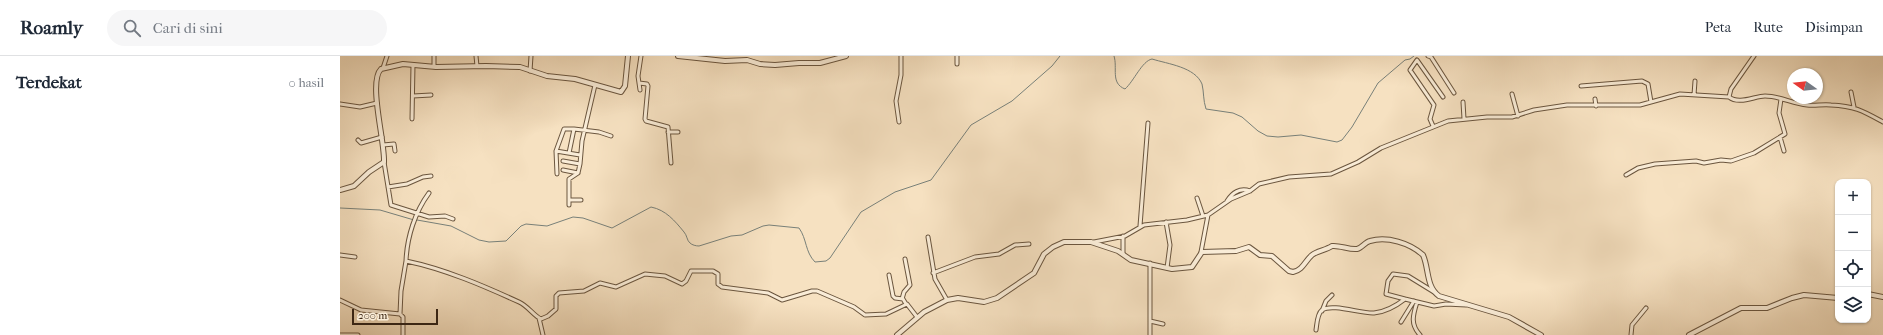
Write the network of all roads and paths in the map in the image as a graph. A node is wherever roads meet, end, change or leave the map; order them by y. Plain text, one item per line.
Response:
1 (387, 56) edge
2 (434, 56) edge
3 (476, 56) edge
4 (531, 56) edge
5 (628, 56) edge
6 (641, 56) edge
7 (678, 56) edge
8 (846, 56) edge
9 (901, 56) edge
10 (957, 56) edge
11 (1420, 56) edge
12 (1428, 56) edge
13 (1754, 56) edge
14 (707, 57) edge
15 (1417, 60) junction
16 (957, 64) dead end
17 (413, 65) junction
18 (434, 66) junction
19 (476, 66) junction
20 (383, 68) junction
21 (530, 71) junction
22 (1695, 81) dead end
23 (639, 83) junction
24 (595, 84) junction
25 (1581, 86) dead end
26 (640, 90) dead end
27 (1852, 92) dead end
28 (1454, 93) dead end
29 (1512, 94) dead end
30 (432, 95) dead end
31 (1694, 95) junction
32 (413, 96) junction
33 (1443, 97) dead end
34 (1729, 97) junction
35 (1594, 99) dead end
36 (1781, 99) junction
37 (1463, 102) dead end
38 (1651, 102) junction
39 (377, 103) junction
40 (340, 104) edge
41 (1596, 106) junction
42 (1854, 108) junction
43 (1518, 116) junction
44 (412, 119) dead end
45 (1464, 119) junction
46 (899, 122) dead end
47 (1883, 122) edge
48 (1148, 123) dead end
49 (1433, 126) junction
50 (574, 129) junction
51 (584, 131) junction
52 (668, 132) junction
53 (678, 132) dead end
54 (611, 136) dead end
55 (382, 137) junction
56 (1780, 137) junction
57 (358, 140) dead end
58 (383, 145) junction
59 (395, 151) dead end
60 (556, 151) junction
61 (1784, 151) dead end
62 (569, 153) junction
63 (580, 155) junction
64 (563, 161) dead end
65 (384, 162) junction
66 (671, 163) dead end
67 (580, 164) junction
68 (563, 170) dead end
69 (578, 173) junction
70 (557, 174) dead end
71 (1626, 175) dead end
72 (431, 176) dead end
73 (388, 187) junction
74 (340, 190) edge
75 (429, 193) dead end
76 (1197, 198) dead end
77 (569, 200) junction
78 (581, 200) dead end
79 (569, 205) dead end
80 (418, 213) junction
81 (1208, 215) junction
82 (1203, 216) junction
83 (453, 219) dead end
84 (1166, 222) junction
85 (1140, 226) junction
86 (1123, 236) junction
87 (928, 237) dead end
88 (1091, 242) junction
89 (1029, 244) dead end
90 (1200, 252) junction
91 (1123, 254) junction
92 (340, 255) edge
93 (355, 257) dead end
94 (905, 258) dead end
95 (406, 261) junction
96 (1150, 263) junction
97 (1168, 268) junction
98 (934, 272) junction
99 (889, 275) dead end
100 (1434, 292) junction
101 (1332, 295) dead end
102 (1871, 295) edge
103 (1883, 297) edge
104 (1835, 298) edge
105 (902, 299) junction
106 (1405, 299) junction
107 (340, 300) edge
108 (947, 300) junction
109 (1416, 302) junction
110 (906, 304) junction
111 (1468, 306) junction
112 (1646, 308) dead end
113 (1322, 311) junction
114 (400, 314) junction
115 (539, 318) junction
116 (917, 318) junction
117 (1150, 321) junction
118 (1401, 322) dead end
119 (1163, 324) dead end
120 (1316, 330) dead end
121 (340, 335) edge
122 (358, 335) edge
123 (403, 335) edge
124 (543, 335) edge
125 (897, 335) edge
126 (1150, 335) edge
127 (1420, 335) edge
128 (1540, 335) edge
129 (1631, 335) edge
130 (1689, 335) edge

1 - 20 street
2 - 18 street
3 - 19 street
4 - 21 street
5 - 24 street
6 - 23 street
7 - 14 street
8 - 14 street
9 - 46 street
10 - 16 street
11 - 15 street
12 - 28 street
13 - 34 street
15 - 33 street
15 - 49 street
17 - 18 street
17 - 20 street
17 - 32 street
18 - 19 street
19 - 21 street
20 - 39 street
21 - 24 street
22 - 31 street
23 - 26 street
23 - 52 street
24 - 51 street
25 - 38 street
27 - 42 street
29 - 43 street
30 - 32 street
31 - 34 street
31 - 38 street
32 - 44 street
34 - 36 street
35 - 41 street
36 - 42 street
36 - 56 street
37 - 45 street
38 - 41 street
39 - 40 street
39 - 55 street
41 - 43 street
42 - 47 street
43 - 45 street
45 - 49 street
48 - 85 street
49 - 81 street
50 - 51 street
50 - 60 street
50 - 62 street
51 - 54 street
51 - 63 street
52 - 53 street
52 - 66 street
55 - 57 street
55 - 58 street
56 - 61 street
56 - 71 street
58 - 59 street
58 - 65 street
60 - 62 street
60 - 70 street
62 - 63 street
63 - 67 street
64 - 67 street
65 - 73 street
65 - 74 street
67 - 69 street
68 - 69 street
69 - 77 street
72 - 73 street
73 - 80 street
75 - 80 street
76 - 82 street
77 - 78 street
77 - 79 street
80 - 83 street
80 - 95 street
81 - 82 street
81 - 90 street
82 - 84 street
84 - 85 street
84 - 97 street
85 - 86 street
86 - 88 street
86 - 91 street
87 - 98 street
88 - 91 street
88 - 108 street
89 - 98 street
90 - 97 street
90 - 100 street
91 - 96 street
92 - 93 street
94 - 105 street
95 - 114 street
95 - 115 street
96 - 97 street
96 - 117 street
98 - 108 street
99 - 105 street
100 - 106 street
100 - 111 street
101 - 113 street
102 - 103 street
104 - 130 street
105 - 110 street
106 - 109 street
106 - 113 street
107 - 114 street
108 - 116 street
109 - 111 street
109 - 118 street
109 - 127 street
110 - 115 street
110 - 116 street
111 - 128 street
112 - 129 street
113 - 120 street
114 - 123 street
115 - 124 street
116 - 125 street
117 - 119 street
117 - 126 street
121 - 122 street

